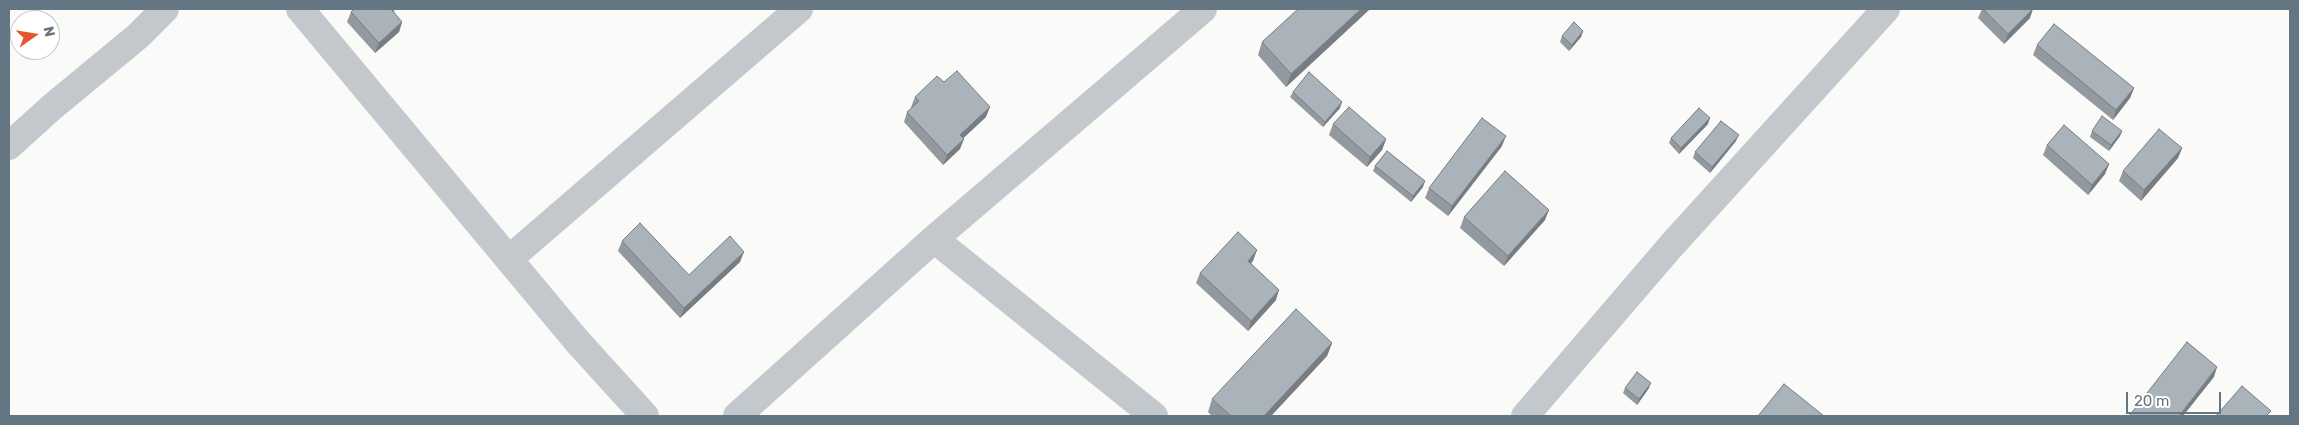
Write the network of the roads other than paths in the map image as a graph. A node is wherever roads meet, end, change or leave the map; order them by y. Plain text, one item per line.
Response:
1 (165, 9) edge
2 (300, 9) edge
3 (799, 9) edge
4 (1203, 9) edge
5 (1886, 9) edge
6 (9, 146) edge
7 (934, 239) junction
8 (509, 259) junction
9 (645, 416) edge
10 (737, 416) edge
11 (1154, 416) edge
12 (1525, 416) edge

1 - 6 street
2 - 8 street
3 - 8 street
4 - 7 street
5 - 12 street
7 - 10 street
7 - 11 street
8 - 9 street

